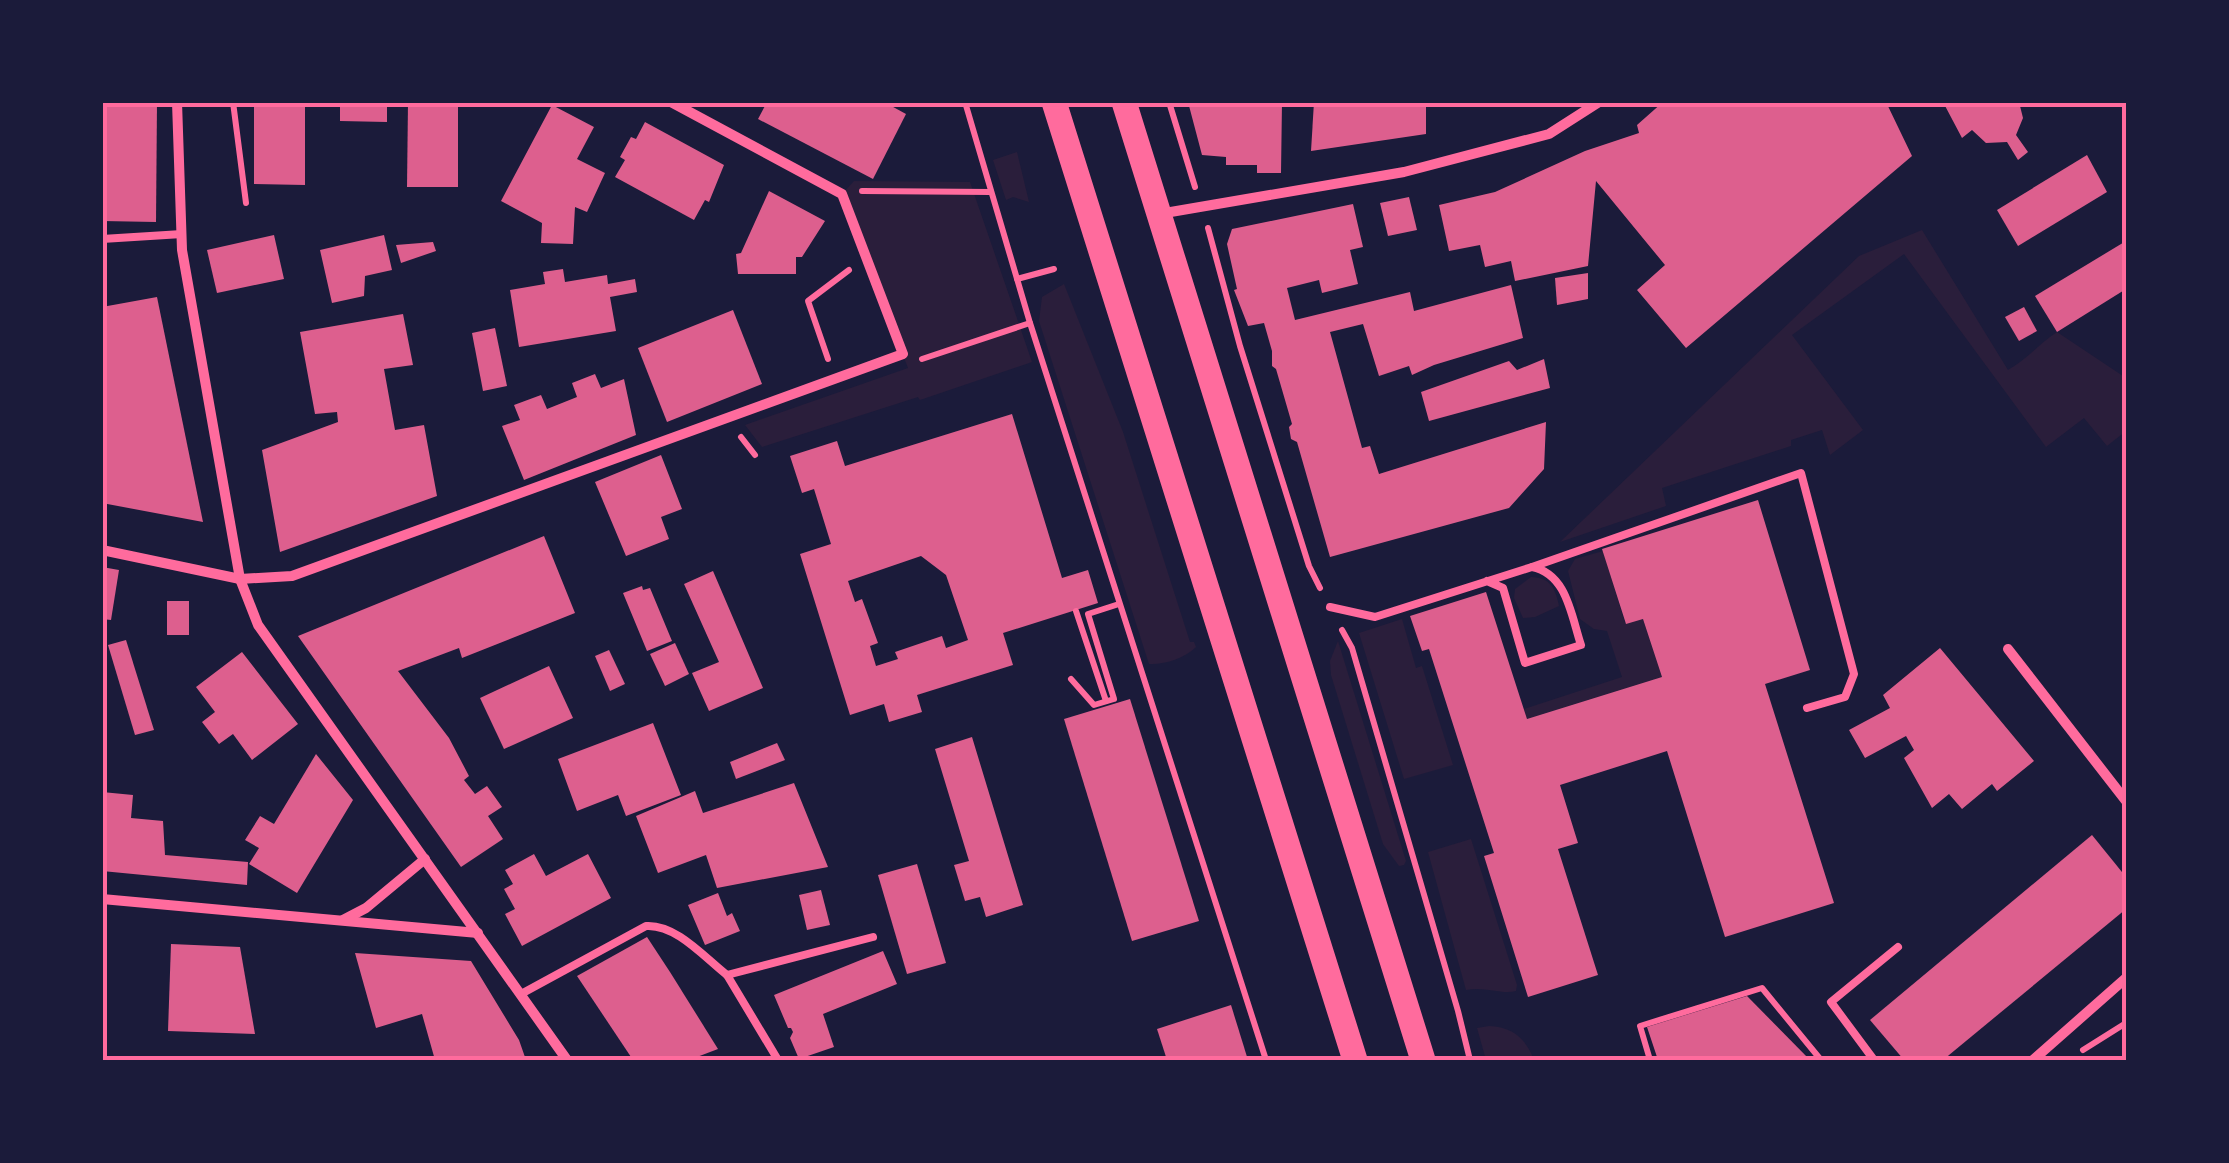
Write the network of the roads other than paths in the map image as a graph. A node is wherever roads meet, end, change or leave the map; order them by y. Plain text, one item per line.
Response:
1 (178, 102) edge
2 (671, 102) edge
3 (1054, 102) edge
4 (1124, 102) edge
5 (1599, 102) edge
6 (1159, 214) junction
7 (182, 234) junction
8 (102, 239) edge
9 (102, 550) edge
10 (1532, 567) junction
11 (240, 578) junction
12 (1488, 581) junction
13 (1330, 607) road end
14 (2008, 649) dead end
15 (1807, 708) dead end
16 (2126, 801) edge
17 (425, 859) junction
18 (102, 899) edge
19 (342, 921) junction
20 (478, 933) junction
21 (874, 937) dead end
22 (1898, 946) dead end
23 (727, 975) junction
24 (2126, 978) edge
25 (520, 994) junction
26 (567, 1060) edge
27 (778, 1060) edge
28 (1356, 1060) edge
29 (1423, 1060) edge
30 (1874, 1060) edge
31 (2033, 1060) edge

1 - 7 street
2 - 11 street
3 - 28 main road
4 - 6 main road
5 - 6 street
6 - 29 main road
7 - 8 lane
7 - 11 street
9 - 11 street
10 - 12 lane
10 - 12 lane
10 - 15 lane
11 - 17 street
12 - 13 lane
14 - 16 street
17 - 19 street
17 - 20 street
18 - 19 street
19 - 20 street
20 - 25 street
21 - 23 lane
22 - 30 lane
23 - 25 lane
23 - 27 lane
24 - 31 street
25 - 26 street

